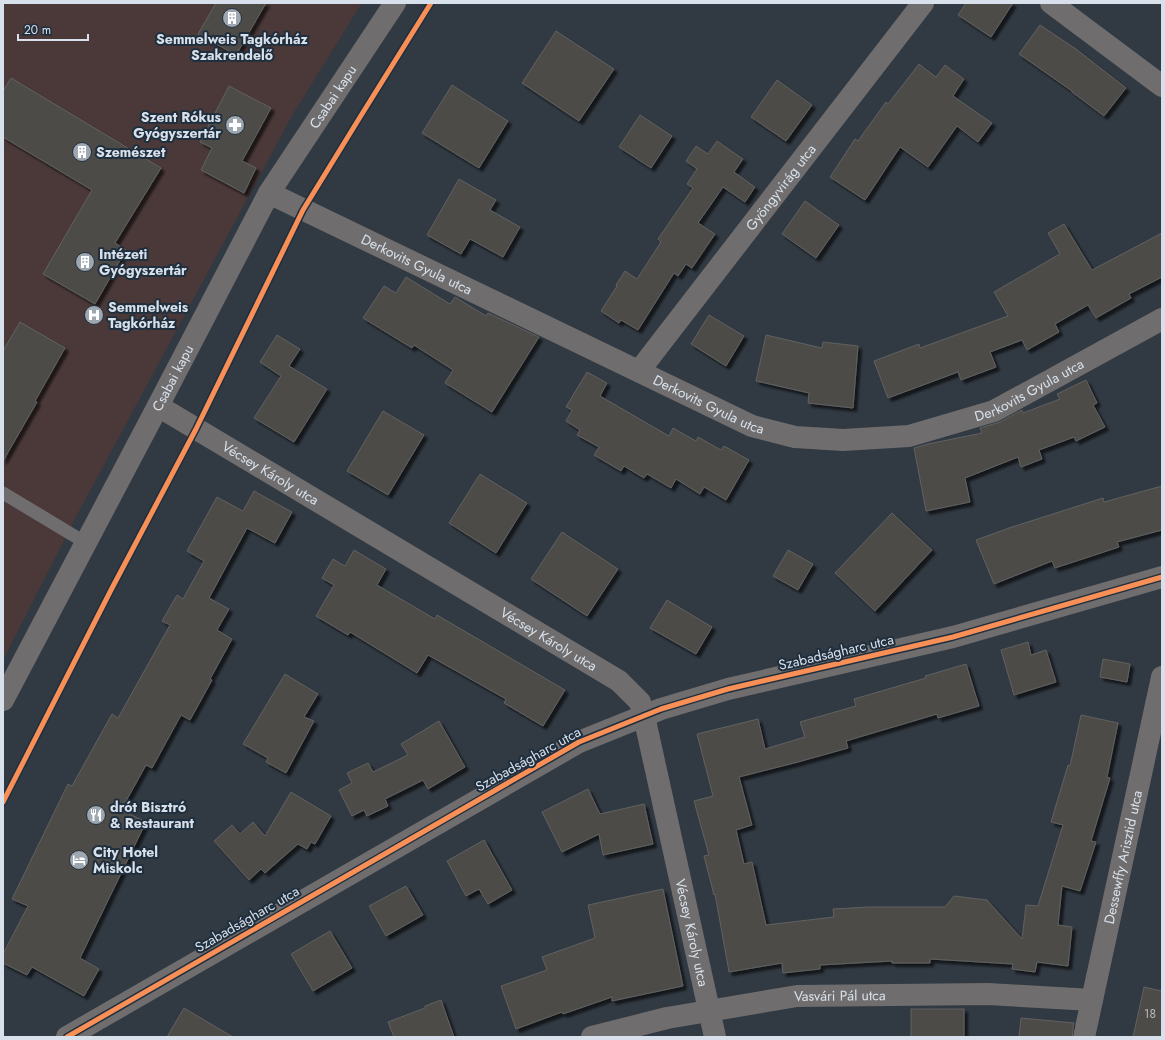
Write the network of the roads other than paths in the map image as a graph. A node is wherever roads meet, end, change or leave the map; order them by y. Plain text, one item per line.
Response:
1 (395, 3) edge
2 (923, 3) edge
3 (1051, 3) edge
4 (1162, 86) edge
5 (269, 193) junction
6 (1162, 319) edge
7 (639, 371) junction
8 (158, 406) junction
9 (3, 494) edge
10 (86, 543) junction
11 (1162, 577) edge
12 (1162, 677) edge
13 (3, 700) edge
14 (644, 716) junction
15 (1092, 1000) junction
16 (709, 1011) junction
17 (67, 1037) edge
18 (592, 1037) edge
19 (715, 1037) edge
20 (1084, 1037) edge

1 - 5 street, Csabai kapu
2 - 7 street, Gyöngyvirág utca
3 - 4 street
5 - 7 street, Derkovits Gyula utca
5 - 8 street, Csabai kapu
6 - 7 street, Derkovits Gyula utca
8 - 10 street, Csabai kapu
8 - 14 street, Vécsey Károly utca
9 - 10 lane
10 - 13 street, Csabai kapu
11 - 14 street, Szabadságharc utca
12 - 15 street, Dessewffy Arisztid utca
14 - 16 street, Vécsey Károly utca
14 - 17 street, Szabadságharc utca
15 - 16 street, Vasvári Pál utca
15 - 20 street, Dessewffy Arisztid utca
16 - 18 street, Vasvári Pál utca
16 - 19 street, Vécsey Károly utca

